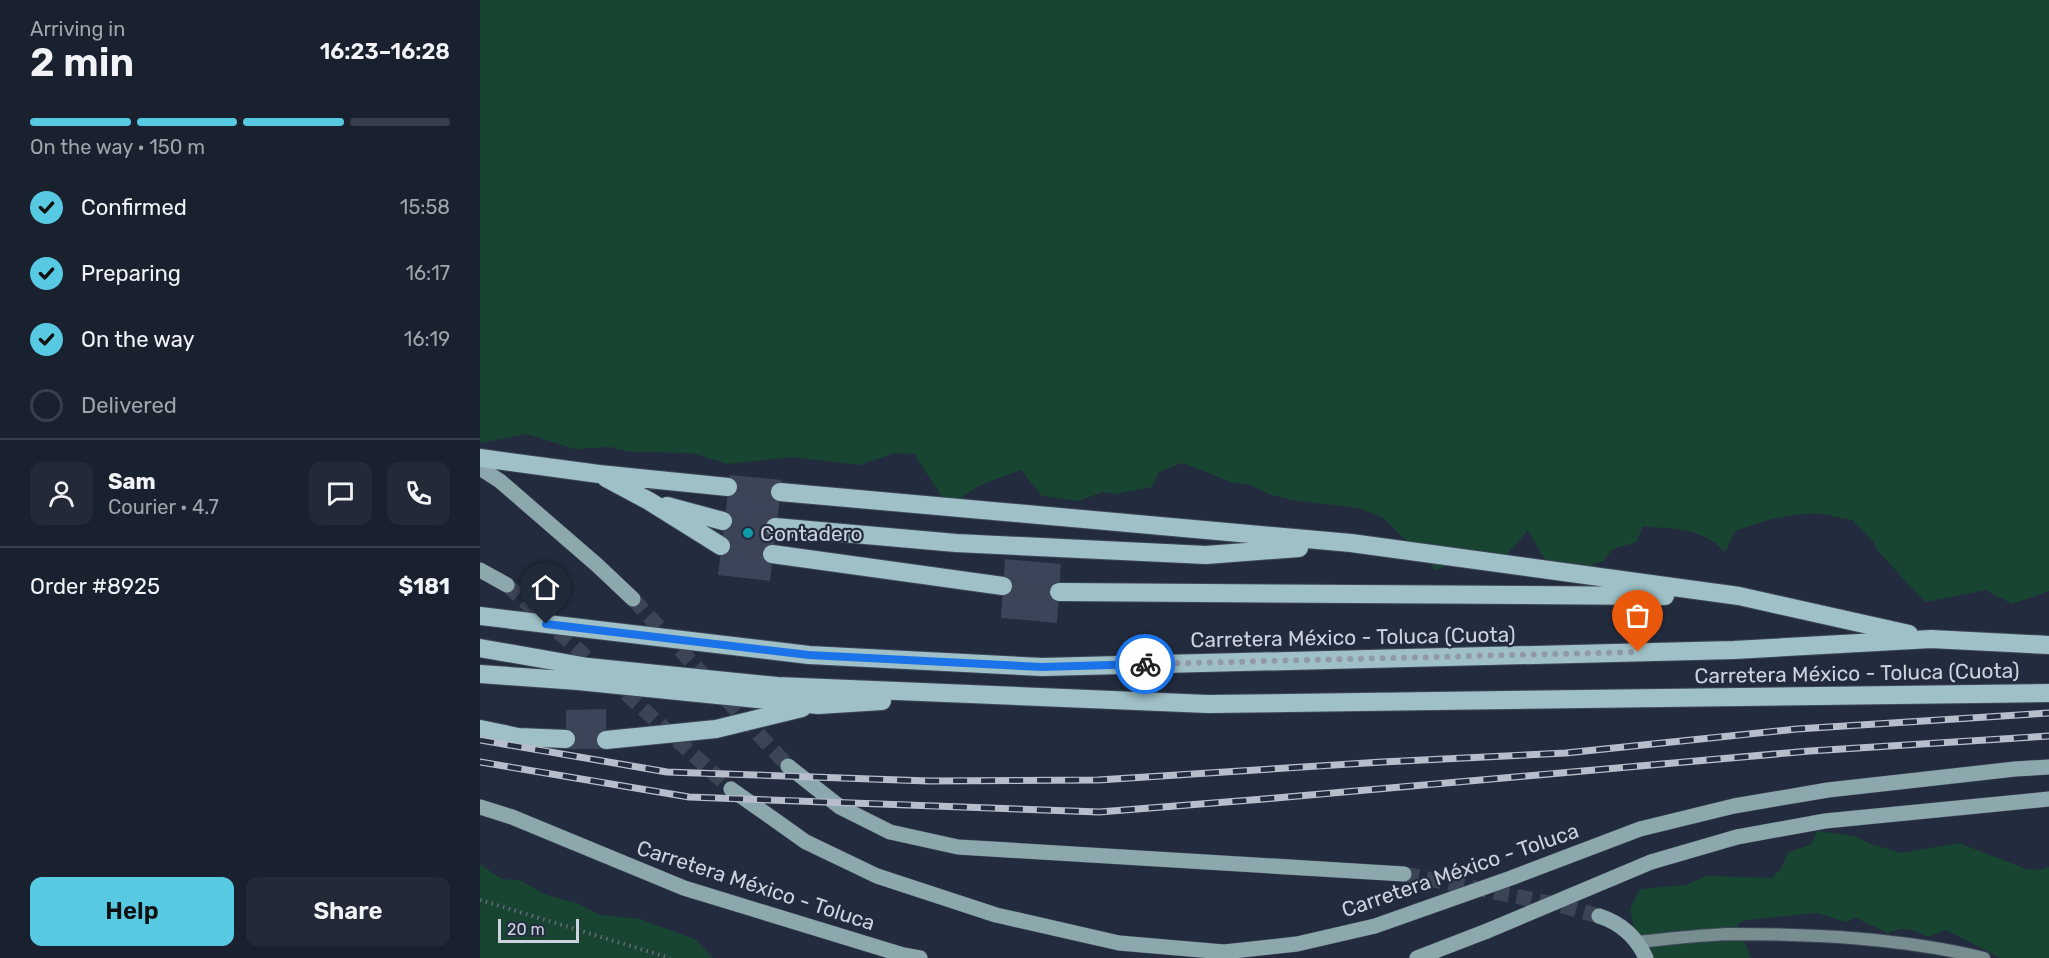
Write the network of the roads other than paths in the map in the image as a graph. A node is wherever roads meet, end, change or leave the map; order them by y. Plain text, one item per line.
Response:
1 (480, 458) edge
2 (480, 468) edge
3 (598, 474) junction
4 (728, 487) tunnel mouth
5 (780, 492) tunnel mouth
6 (650, 501) junction
7 (723, 520) tunnel mouth
8 (775, 526) tunnel mouth
9 (1351, 543) junction
10 (721, 546) tunnel mouth
11 (772, 554) tunnel mouth
12 (480, 570) edge
13 (507, 585) tunnel mouth
14 (1003, 586) tunnel mouth
15 (1059, 592) tunnel mouth
16 (1739, 596) junction
17 (633, 599) tunnel mouth
18 (480, 616) edge
19 (1931, 639) junction
20 (2049, 645) edge
21 (480, 648) edge
22 (480, 674) edge
23 (2049, 693) edge
24 (983, 696) junction
25 (818, 705) junction
26 (480, 729) edge
27 (566, 739) tunnel mouth
28 (606, 740) tunnel mouth
29 (788, 766) tunnel mouth
30 (2049, 768) edge
31 (731, 789) tunnel mouth
32 (2049, 800) edge
33 (480, 807) edge
34 (1404, 874) tunnel mouth
35 (1599, 916) tunnel mouth
36 (1638, 942) junction
37 (920, 958) edge
38 (1417, 958) edge
39 (1646, 958) edge
40 (1984, 958) edge

1 - 3 highway
2 - 17 main road
3 - 4 highway
3 - 6 highway
5 - 9 highway
6 - 7 highway
6 - 10 highway
8 - 9 highway
9 - 16 highway
11 - 14 highway
12 - 13 main road
15 - 16 highway
16 - 19 highway
18 - 19 highway, Carretera México - Toluca (Cuota)
19 - 20 highway, Carretera México - Toluca (Cuota)
21 - 24 highway, Carretera México - Toluca (Cuota)
22 - 25 highway
23 - 24 highway, Carretera México - Toluca (Cuota)
24 - 25 highway
25 - 28 highway
26 - 27 highway
29 - 34 main road
30 - 31 main road, Carretera México - Toluca, bridge
32 - 38 main road, bridge
33 - 37 main road, Carretera México - Toluca
35 - 36 main road
36 - 39 main road
36 - 40 street

